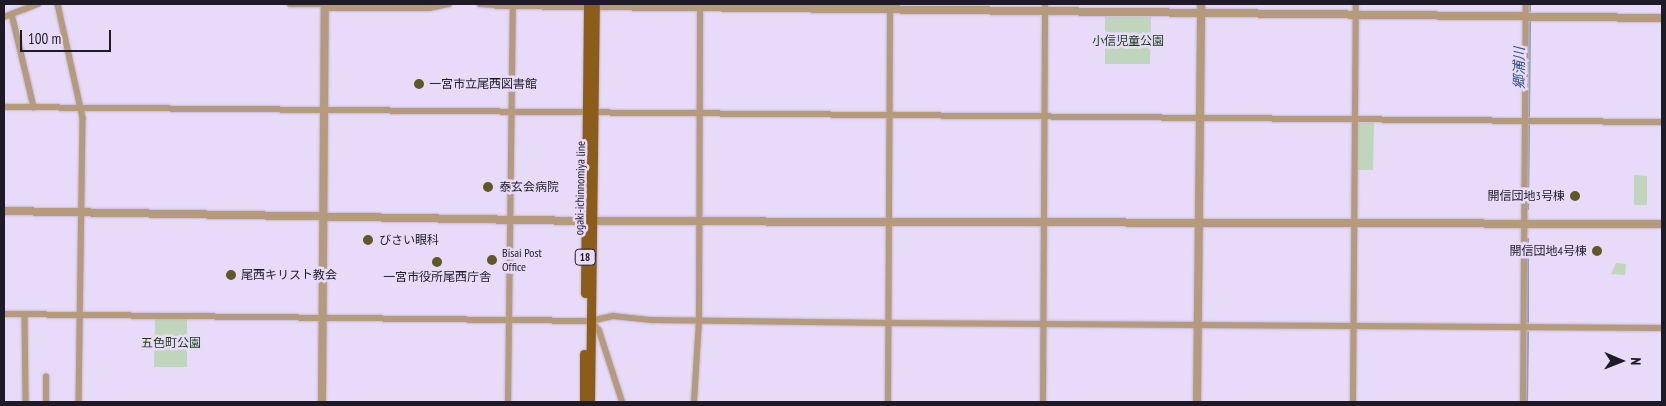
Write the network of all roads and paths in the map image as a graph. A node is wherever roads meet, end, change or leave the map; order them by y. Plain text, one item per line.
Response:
1 (38, 4) edge
2 (58, 4) edge
3 (290, 4) edge
4 (325, 4) edge
5 (449, 4) edge
6 (480, 4) edge
7 (513, 4) edge
8 (1045, 4) edge
9 (1201, 4) edge
10 (1356, 4) edge
11 (1526, 4) edge
12 (414, 5) edge
13 (497, 5) joint
14 (591, 5) edge
15 (700, 6) edge
16 (890, 7) edge
17 (1045, 13) junction
18 (12, 14) junction
19 (1201, 14) junction
20 (1356, 15) junction
21 (1526, 16) junction
22 (4, 17) edge
23 (1662, 18) edge
24 (4, 107) edge
25 (34, 107) junction
26 (81, 107) junction
27 (324, 109) junction
28 (512, 111) junction
29 (590, 111) junction
30 (700, 113) junction
31 (890, 114) junction
32 (1045, 116) junction
33 (1200, 119) junction
34 (1355, 120) junction
35 (1525, 121) junction
36 (1662, 122) edge
37 (4, 211) edge
38 (81, 212) junction
39 (323, 215) junction
40 (511, 220) junction
41 (588, 221) junction
42 (699, 221) junction
43 (889, 221) junction
44 (1044, 222) junction
45 (1199, 224) junction
46 (1354, 224) junction
47 (1524, 224) junction
48 (1662, 224) edge
49 (4, 314) edge
50 (25, 314) junction
51 (80, 314) junction
52 (322, 319) junction
53 (510, 320) junction
54 (699, 320) junction
55 (588, 321) junction
56 (888, 323) junction
57 (1043, 324) junction
58 (1198, 326) junction
59 (1354, 327) junction
60 (1524, 328) junction
61 (1662, 328) edge
62 (46, 377) dead end
63 (26, 402) edge
64 (46, 402) edge
65 (79, 402) edge
66 (322, 402) edge
67 (508, 402) edge
68 (584, 402) edge
69 (590, 402) edge
70 (622, 402) edge
71 (694, 402) edge
72 (888, 402) edge
73 (1043, 402) edge
74 (1197, 402) edge
75 (1353, 402) edge
76 (1523, 402) edge

1 - 18 street
2 - 26 street
3 - 4 street
4 - 12 street
4 - 27 street
5 - 12 street
6 - 13 street
7 - 13 street
7 - 14 street
7 - 28 street
8 - 17 street
9 - 19 street
10 - 20 street
11 - 21 street
14 - 15 street
14 - 29 main road, ogaki-ichinnomiya line / 18
15 - 16 street
15 - 30 street
16 - 17 street
16 - 31 street
17 - 19 street
17 - 32 street
18 - 22 street
18 - 25 street
19 - 20 street
19 - 33 street
20 - 21 street
20 - 34 street
21 - 23 street
21 - 35 street
24 - 25 street
25 - 26 street
26 - 27 street
26 - 38 street
27 - 28 street
27 - 39 street
28 - 29 street
28 - 40 street
29 - 30 street
29 - 41 main road, ogaki-ichinnomiya line / 18
30 - 31 street
30 - 42 street
31 - 32 street
31 - 43 street
32 - 33 street
32 - 44 street
33 - 34 street
33 - 45 street
34 - 35 street
34 - 46 street
35 - 36 street
35 - 47 street
37 - 38 street
38 - 39 street
38 - 51 street
39 - 40 street
39 - 52 street
40 - 41 street
40 - 53 street
41 - 42 street
41 - 55 main road, ogaki-ichinnomiya line / 18
42 - 43 street
42 - 54 street
43 - 44 street
43 - 56 street
44 - 45 street
44 - 57 street
45 - 46 street
45 - 58 street
46 - 47 street
46 - 59 street
47 - 48 street
47 - 60 street
49 - 50 street
50 - 51 street
50 - 63 street
51 - 52 street
51 - 65 street
52 - 53 street
52 - 66 street
53 - 55 street
53 - 67 street
54 - 55 street
54 - 56 street
54 - 71 street
55 - 68 main road, ogaki-ichinnomiya line / 18
55 - 69 main road, ogaki-ichinnomiya line / 18
55 - 70 street
56 - 57 street
56 - 72 street
57 - 58 street
57 - 73 street
58 - 59 street
58 - 74 street
59 - 60 street
59 - 75 street
60 - 61 street
60 - 76 street
62 - 64 street

